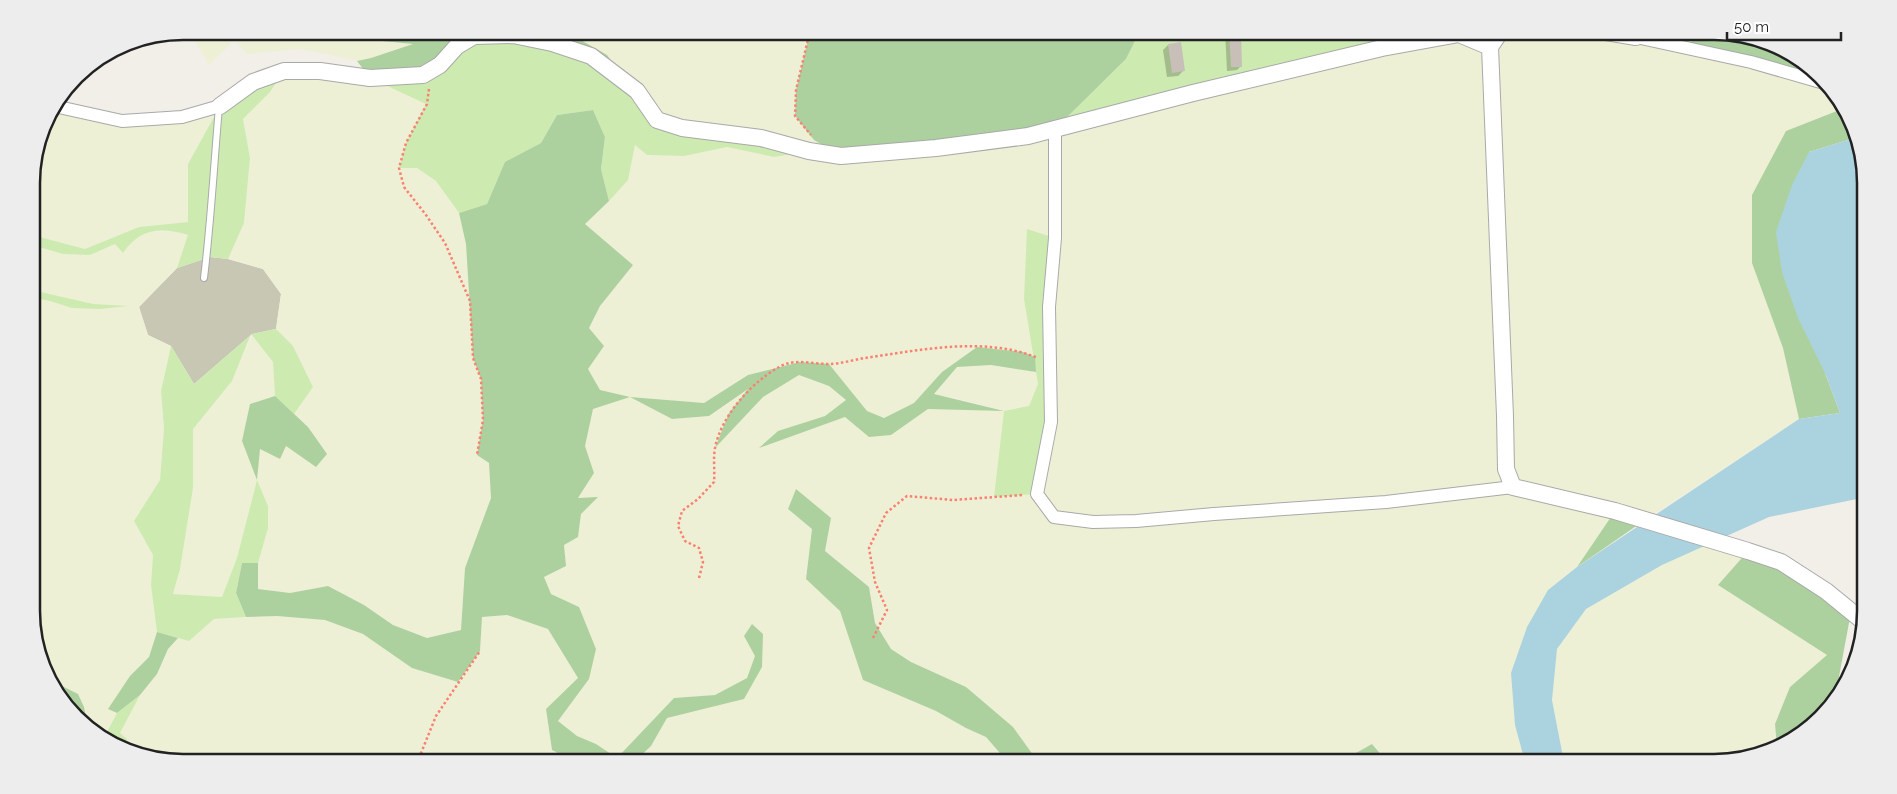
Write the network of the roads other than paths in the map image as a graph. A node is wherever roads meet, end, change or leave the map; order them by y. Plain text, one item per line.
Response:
1 (468, 40) edge
2 (537, 40) edge
3 (1426, 40) edge
4 (1473, 40) edge
5 (1495, 40) edge
6 (1661, 40) edge
7 (1490, 47) junction
8 (1812, 80) edge
9 (220, 106) junction
10 (62, 108) edge
11 (1055, 129) junction
12 (204, 278) dead end
13 (1513, 487) junction
14 (1857, 616) edge

1 - 9 street
2 - 11 street
3 - 11 street
4 - 7 street
5 - 7 street
6 - 8 street
7 - 13 street
9 - 10 street
9 - 12 lane
11 - 13 street
13 - 14 street

